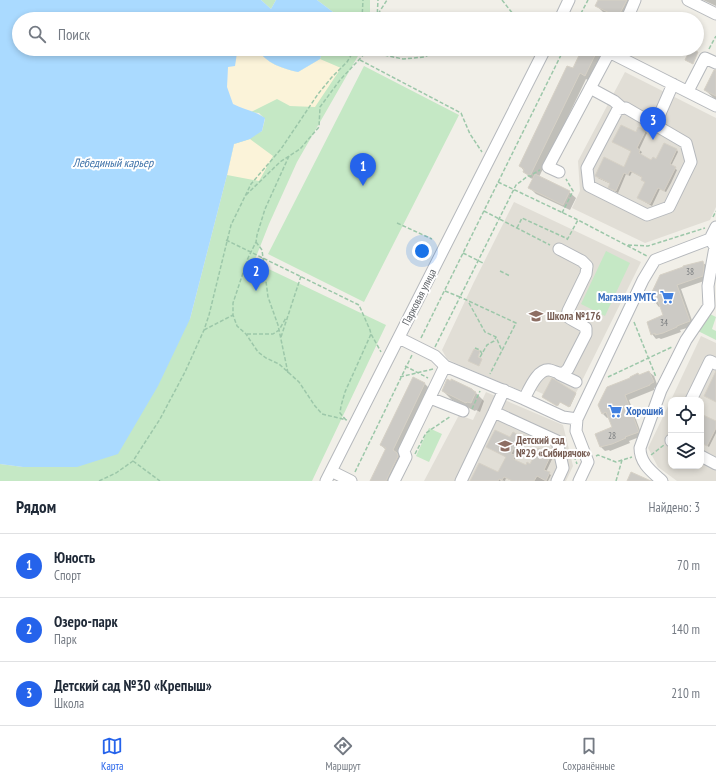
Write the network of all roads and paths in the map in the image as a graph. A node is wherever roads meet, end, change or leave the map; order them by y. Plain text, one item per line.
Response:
1 (363, 0) edge
2 (378, 0) edge
3 (387, 0) edge
4 (502, 0) edge
5 (570, 0) edge
6 (588, 0) edge
7 (635, 0) edge
8 (688, 0) edge
9 (362, 12) edge
10 (377, 12) edge
11 (379, 12) edge
12 (511, 12) edge
13 (564, 12) edge
14 (582, 12) edge
15 (630, 12) edge
16 (716, 14) edge
17 (716, 36) edge
18 (351, 56) edge
19 (364, 56) edge
20 (388, 56) edge
21 (426, 56) edge
22 (541, 56) edge
23 (561, 56) edge
24 (607, 56) edge
25 (620, 56) edge
26 (705, 58) junction
27 (360, 60) junction
28 (716, 63) edge
29 (673, 84) junction
30 (590, 88) junction
31 (688, 91) junction
32 (716, 106) edge
33 (622, 108) junction
34 (655, 125) junction
35 (289, 156) junction
36 (490, 157) junction
37 (559, 172) joint
38 (532, 176) dead end
39 (498, 182) junction
40 (514, 190) junction
41 (244, 197) junction
42 (484, 211) junction
43 (716, 212) edge
44 (562, 213) junction
45 (499, 219) junction
46 (578, 220) junction
47 (397, 223) dead end
48 (712, 225) edge
49 (517, 228) junction
50 (432, 239) dead end
51 (568, 239) junction
52 (226, 240) junction
53 (710, 240) junction
54 (256, 242) junction
55 (626, 244) junction
56 (560, 250) junction
57 (252, 252) junction
58 (463, 253) junction
59 (263, 258) junction
60 (655, 260) junction
61 (478, 261) junction
62 (483, 263) dead end
63 (500, 271) dead end
64 (301, 276) junction
65 (510, 276) dead end
66 (445, 291) junction
67 (460, 298) junction
68 (468, 302) junction
69 (712, 308) edge
70 (233, 315) junction
71 (287, 317) junction
72 (630, 325) dead end
73 (204, 330) junction
74 (279, 330) junction
75 (246, 334) junction
76 (371, 334) junction
77 (496, 337) junction
78 (281, 338) junction
79 (399, 338) junction
80 (686, 340) junction
81 (417, 346) junction
82 (476, 348) dead end
83 (502, 351) junction
84 (381, 352) dead end
85 (432, 354) junction
86 (482, 354) junction
87 (480, 357) dead end
88 (648, 358) junction
89 (716, 364) edge
90 (405, 366) junction
91 (445, 366) junction
92 (609, 371) dead end
93 (288, 373) junction
94 (418, 373) junction
95 (559, 374) junction
96 (400, 377) junction
97 (437, 382) junction
98 (485, 382) junction
99 (576, 382) dead end
100 (504, 390) junction
101 (661, 390) junction
102 (692, 397) edge
103 (430, 398) junction
104 (524, 399) junction
105 (463, 411) junction
106 (494, 412) junction
107 (577, 419) junction
108 (351, 421) junction
109 (668, 443) edge
110 (640, 455) junction
111 (704, 458) edge
112 (413, 459) dead end
113 (651, 459) dead end
114 (622, 460) junction
115 (133, 461) junction
116 (588, 462) junction
117 (716, 464) edge
118 (329, 476) edge
119 (99, 481) edge
120 (160, 481) edge
121 (350, 481) edge
122 (394, 481) edge
123 (461, 481) edge
124 (557, 481) edge
125 (579, 481) edge
126 (616, 481) edge
127 (662, 481) edge

1 - 9 path
2 - 10 path
3 - 11 path
4 - 12 path
5 - 13 street
6 - 14 path
7 - 15 street
8 - 16 street
17 - 26 path
18 - 41 path
19 - 27 path
20 - 21 path
22 - 36 street, Парковая улица
23 - 39 path
24 - 30 street
25 - 29 street
26 - 28 street
26 - 31 street
27 - 35 path
27 - 36 path
29 - 31 street
29 - 34 street
30 - 33 street
30 - 37 street
31 - 32 street
33 - 34 street
33 - 34 street
35 - 41 path
35 - 54 path
36 - 79 street, Парковая улица
37 - 44 path
38 - 40 path
39 - 40 path
39 - 42 path
40 - 44 path
40 - 45 path
41 - 52 path
42 - 45 path
42 - 58 path
43 - 48 path
44 - 46 path
45 - 49 path
45 - 61 path
46 - 51 path
46 - 55 path
47 - 50 path
48 - 53 street
48 - 55 path
49 - 51 path
49 - 56 path
51 - 56 path
52 - 57 path
52 - 73 path
53 - 60 street
53 - 69 street
54 - 57 path
54 - 59 path
55 - 60 path
56 - 95 street
57 - 59 path
57 - 70 path
58 - 61 path
58 - 66 path
59 - 64 path
59 - 74 path
60 - 107 street
61 - 62 path
61 - 67 path
63 - 65 path
64 - 71 path
64 - 76 path
66 - 67 path
66 - 81 path
67 - 68 path
67 - 85 path
68 - 77 path
68 - 83 path
69 - 80 street
70 - 73 path
70 - 75 path
71 - 74 path
71 - 78 path
72 - 88 path
73 - 115 path
74 - 75 path
74 - 78 path
75 - 93 path
76 - 84 path
76 - 108 path
77 - 83 path
77 - 86 path
78 - 93 path
79 - 81 street
79 - 108 street, Парковая улица
80 - 88 path
80 - 101 street
81 - 85 street
81 - 90 path
82 - 86 path
83 - 98 path
85 - 91 street
86 - 87 path
88 - 92 path
88 - 101 path
89 - 102 street
90 - 94 path
90 - 96 path
91 - 94 path
91 - 97 street
91 - 98 street
93 - 108 path
94 - 96 path
94 - 97 path
95 - 99 street
95 - 104 street
96 - 121 path
97 - 103 street
98 - 100 street
98 - 105 path
100 - 104 street
100 - 106 street
101 - 110 street
103 - 105 street
103 - 122 street
104 - 107 street
105 - 112 path
106 - 123 street
106 - 124 street
107 - 116 street
108 - 118 street, Парковая улица
109 - 113 path
110 - 114 path
110 - 127 street
111 - 117 street
114 - 116 path
114 - 126 path
115 - 119 path
115 - 120 path
116 - 125 street
118 - 121 street

